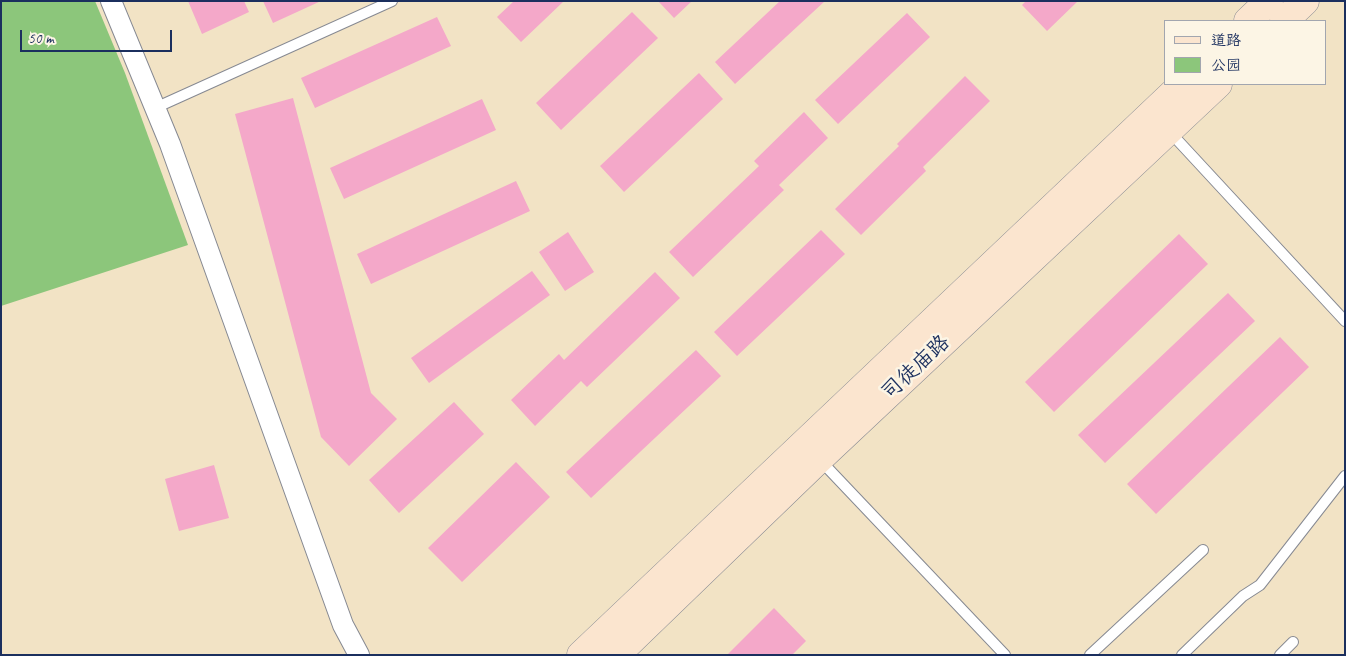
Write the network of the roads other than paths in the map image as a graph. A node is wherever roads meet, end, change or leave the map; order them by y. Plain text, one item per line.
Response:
1 (112, 1) edge
2 (392, 1) edge
3 (1270, 1) edge
4 (1305, 1) edge
5 (1249, 20) edge
6 (1285, 20) edge
7 (1182, 85) edge
8 (1217, 85) edge
9 (155, 108) junction
10 (1169, 130) junction
11 (1345, 321) edge
12 (819, 459) junction
13 (1345, 476) edge
14 (1203, 550) dead end
15 (1292, 642) dead end
16 (358, 655) edge
17 (581, 655) edge
18 (616, 655) edge
19 (1006, 655) edge
20 (1090, 655) edge
21 (1182, 655) edge
22 (1280, 655) edge

1 - 9 street
2 - 9 lane
3 - 5 main road
4 - 6 main road
7 - 17 main road, 司徒庙路
8 - 10 main road, 司徒庙路
9 - 16 street
10 - 11 lane
10 - 12 main road, 司徒庙路
12 - 18 main road, 司徒庙路
12 - 19 lane
13 - 21 lane
14 - 20 lane
15 - 22 lane

